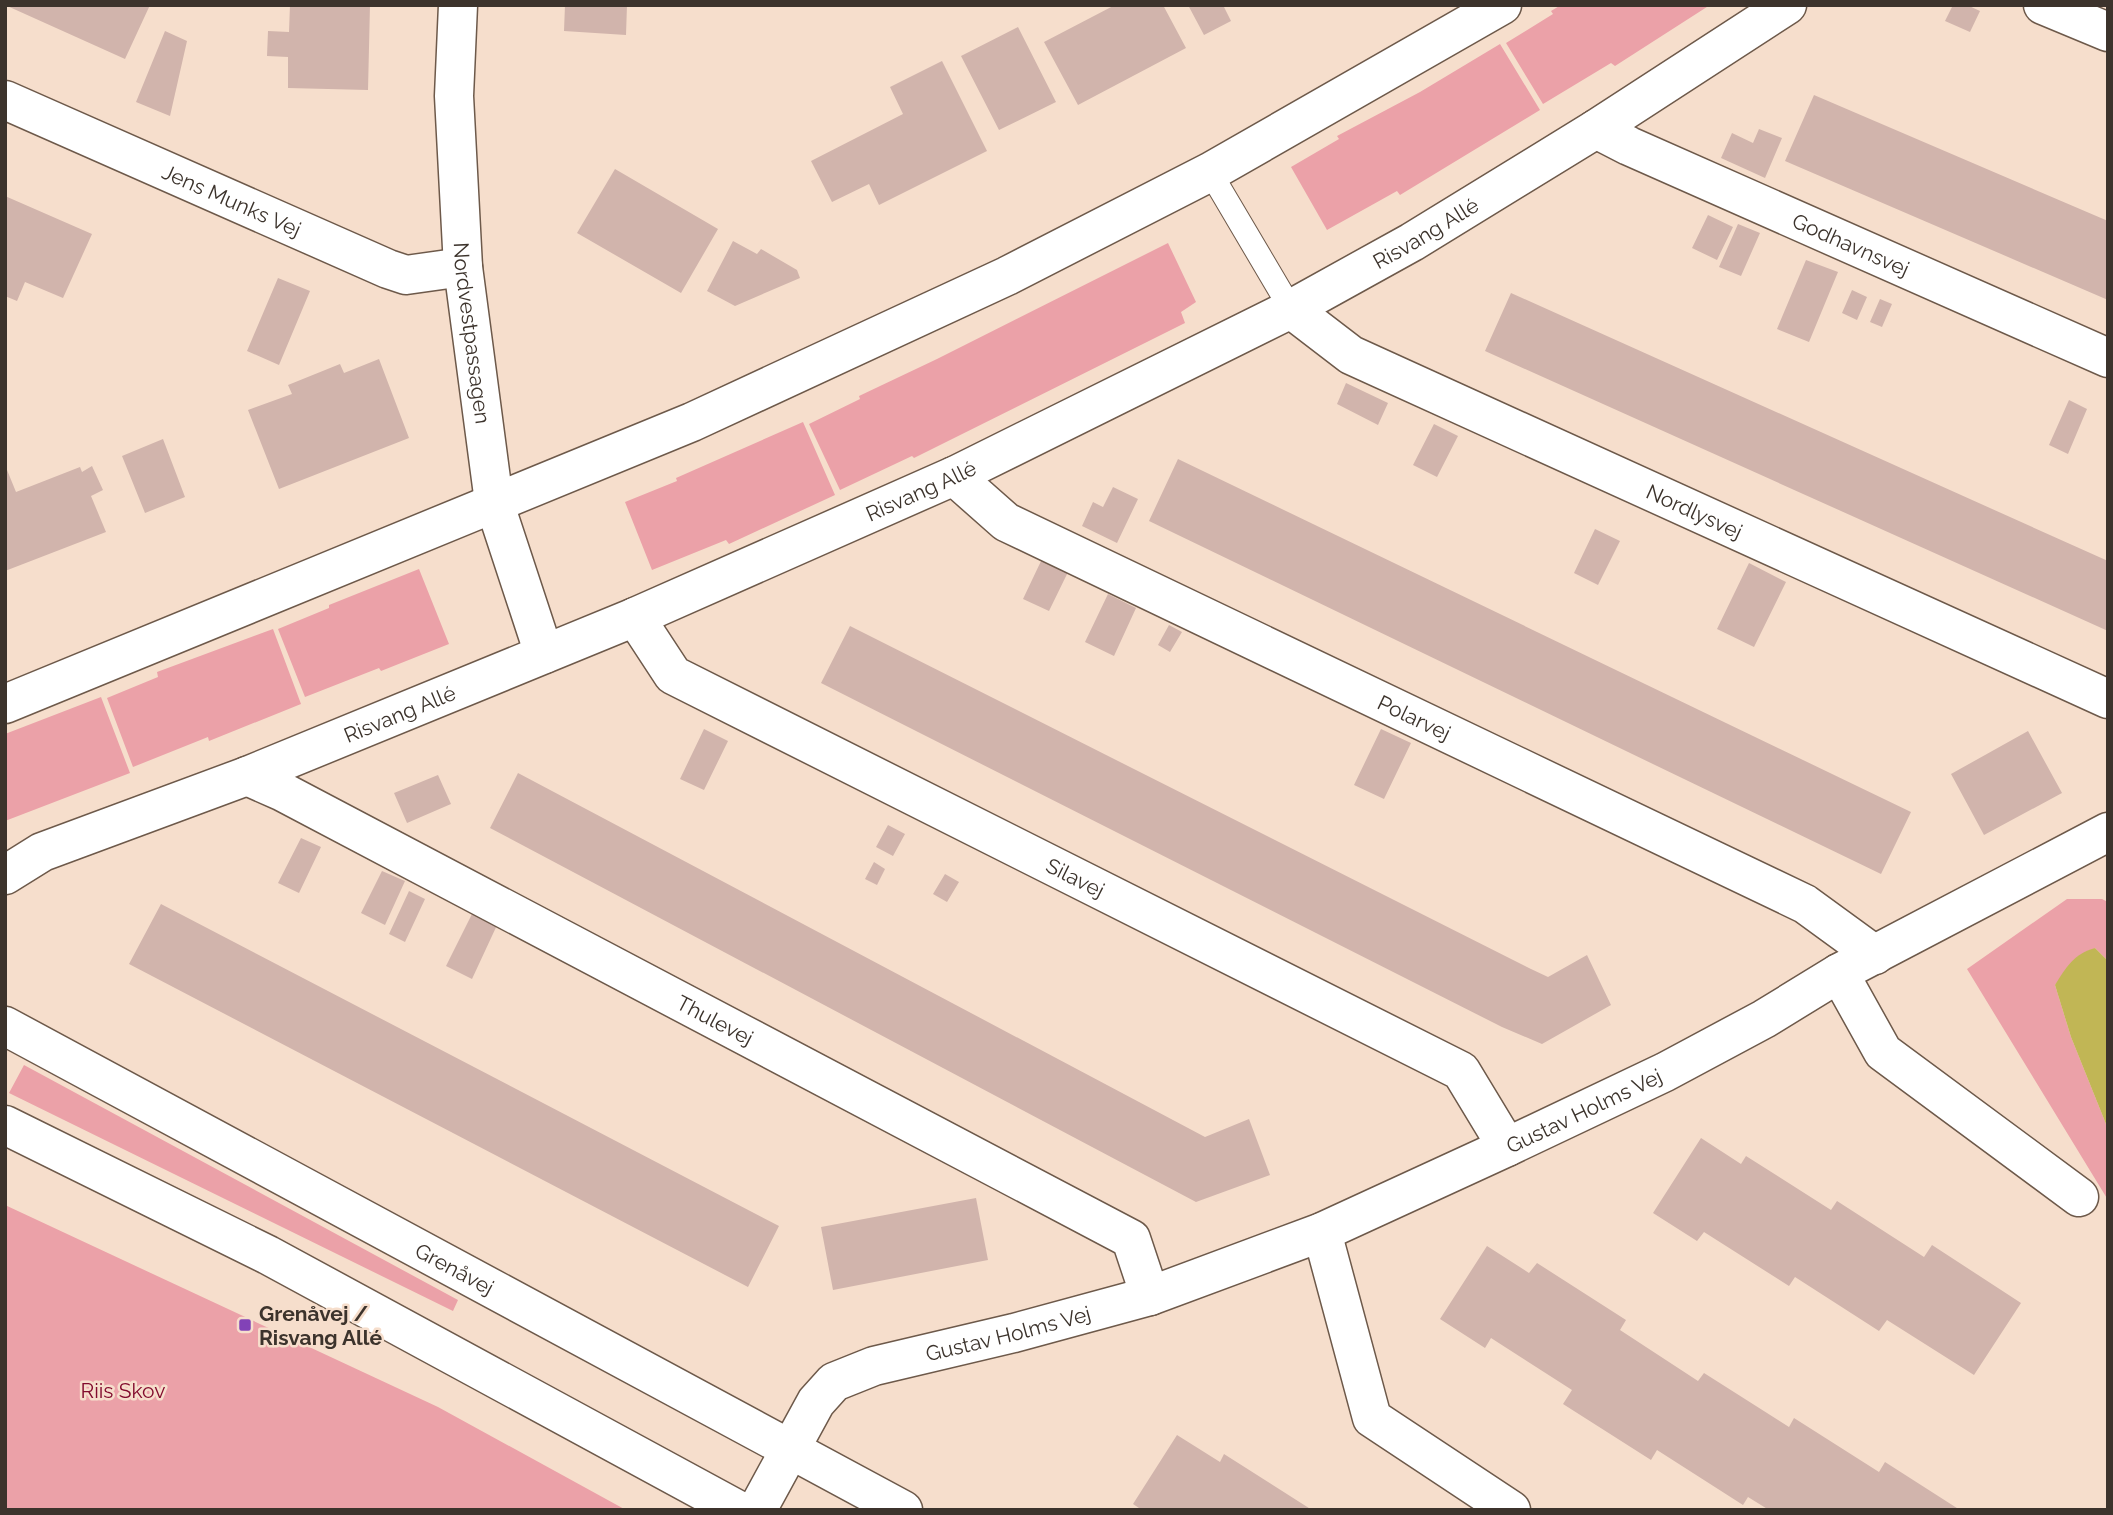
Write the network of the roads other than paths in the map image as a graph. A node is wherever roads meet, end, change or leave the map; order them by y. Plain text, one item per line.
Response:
1 (458, 5) edge
2 (1502, 5) edge
3 (1787, 5) edge
4 (2043, 5) edge
5 (2108, 32) edge
6 (5, 100) edge
7 (1596, 129) junction
8 (1210, 172) junction
9 (463, 267) junction
10 (1291, 309) junction
11 (2108, 358) edge
12 (954, 476) junction
13 (494, 502) junction
14 (635, 617) junction
15 (544, 654) junction
16 (2108, 699) edge
17 (5, 704) edge
18 (247, 776) junction
19 (2108, 832) edge
20 (5, 875) edge
21 (1875, 955) junction
22 (1839, 974) junction
23 (5, 1026) edge
24 (5, 1125) edge
25 (1507, 1147) junction
26 (2079, 1197) dead end
27 (1322, 1232) junction
28 (1150, 1296) junction
29 (789, 1448) junction
30 (738, 1510) edge
31 (757, 1510) edge
32 (903, 1510) edge
33 (1511, 1510) edge

1 - 9 street, Nordvestpassagen
2 - 8 street
3 - 7 street, Risvang Allé
4 - 5 street
6 - 9 street, Jens Munks Vej
7 - 10 street, Risvang Allé
7 - 11 street, Godhavnsvej
8 - 10 lane
8 - 13 street
9 - 13 street, Nordvestpassagen
10 - 12 street, Risvang Allé
10 - 16 street, Nordlysvej
12 - 14 street, Risvang Allé
12 - 21 street, Polarvej
13 - 15 street, Nordvestpassagen
13 - 17 street
14 - 15 street, Risvang Allé
14 - 25 street, Silavej
15 - 18 street, Risvang Allé
18 - 20 street, Risvang Allé
18 - 28 street, Thulevej
19 - 21 street, Gustav Holms Vej
21 - 22 street, Gustav Holms Vej
22 - 25 street, Gustav Holms Vej
22 - 26 street
23 - 29 street, Grenåvej
24 - 30 street
25 - 27 street, Gustav Holms Vej
27 - 28 street, Gustav Holms Vej
27 - 33 street
28 - 29 street, Gustav Holms Vej
29 - 31 street, Gustav Holms Vej
29 - 32 street, Grenåvej

